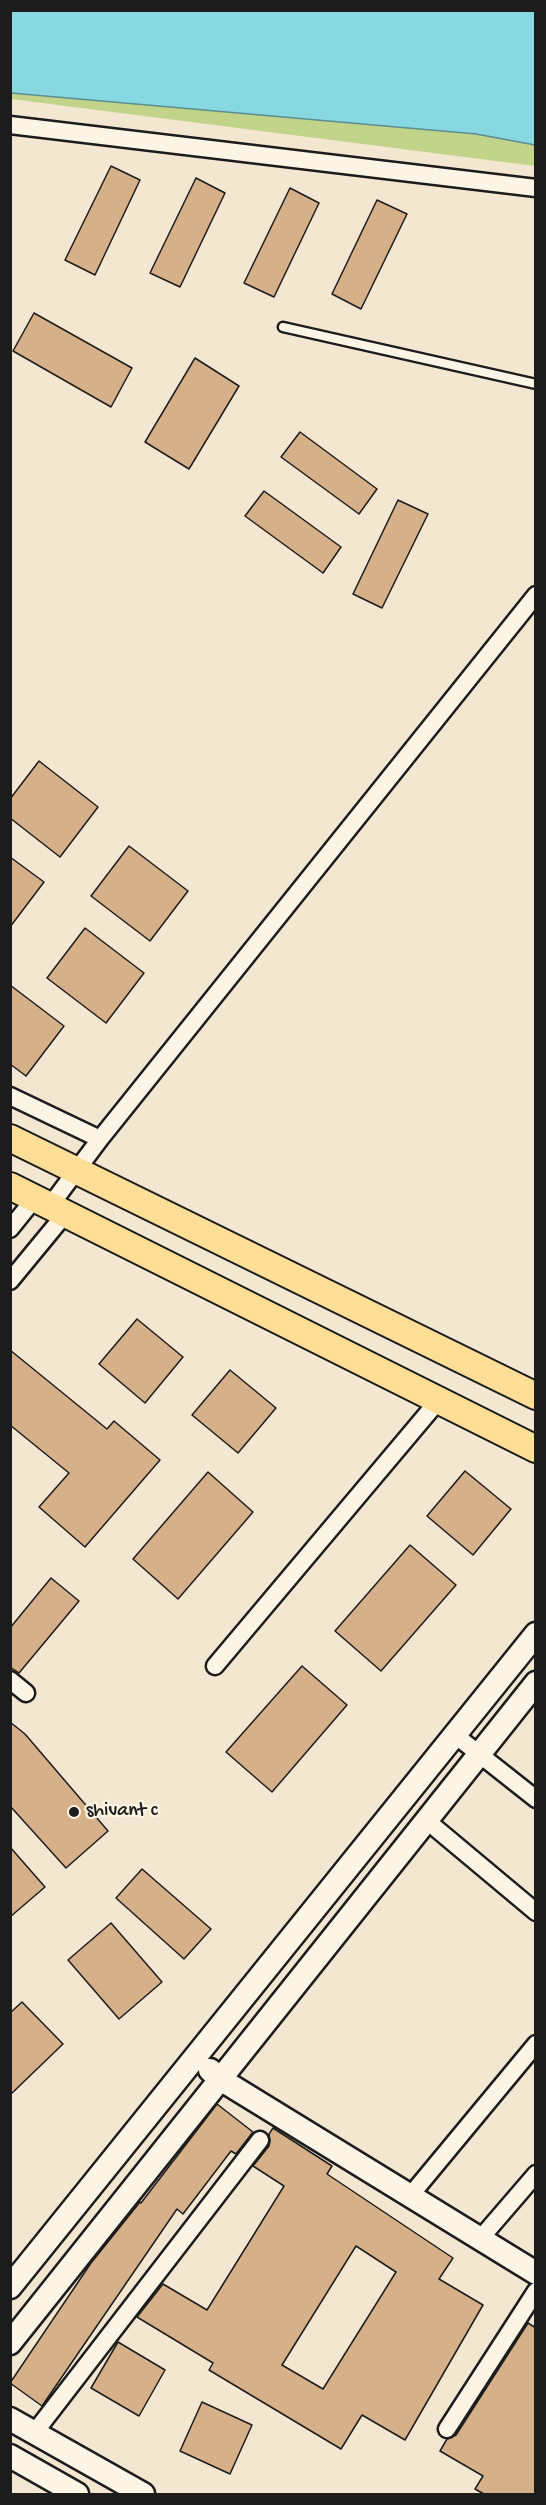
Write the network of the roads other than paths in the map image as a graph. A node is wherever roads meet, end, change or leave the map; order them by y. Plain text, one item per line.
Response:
1 (10, 125) edge
2 (536, 188) edge
3 (283, 327) dead end
4 (536, 384) edge
5 (536, 595) edge
6 (10, 1096) edge
7 (10, 1138) edge
8 (100, 1139) junction
9 (76, 1170) junction
10 (10, 1186) edge
11 (50, 1206) junction
12 (10, 1229) edge
13 (10, 1281) edge
14 (536, 1396) edge
15 (438, 1401) junction
16 (536, 1449) edge
17 (536, 1634) edge
18 (215, 1666) dead end
19 (10, 1680) edge
20 (536, 1683) edge
21 (26, 1693) dead end
22 (455, 1735) junction
23 (480, 1754) junction
24 (536, 1799) edge
25 (426, 1820) junction
26 (536, 1912) edge
27 (536, 2044) edge
28 (196, 2056) junction
29 (220, 2079) junction
30 (260, 2140) dead end
31 (536, 2174) edge
32 (410, 2196) junction
33 (480, 2239) junction
34 (536, 2273) edge
35 (10, 2287) edge
36 (536, 2291) edge
37 (10, 2343) edge
38 (10, 2419) edge
39 (447, 2429) dead end
40 (35, 2432) junction
41 (10, 2456) edge
42 (77, 2494) edge
43 (143, 2494) edge

1 - 2 street
3 - 4 lane
5 - 8 street
6 - 8 street
7 - 9 main road
8 - 9 street
9 - 11 street
9 - 14 main road
10 - 11 main road
11 - 12 street
11 - 13 street
11 - 15 main road
15 - 16 main road
15 - 18 street
17 - 22 street
19 - 21 street
20 - 23 street
22 - 23 street
22 - 28 street
23 - 24 street
23 - 25 street
25 - 26 street
25 - 29 street
27 - 32 street
28 - 29 street
28 - 35 street
29 - 32 street
29 - 37 street
30 - 40 street
31 - 33 street
32 - 33 street
33 - 34 street
36 - 39 street
38 - 40 street
40 - 43 street
41 - 42 street

